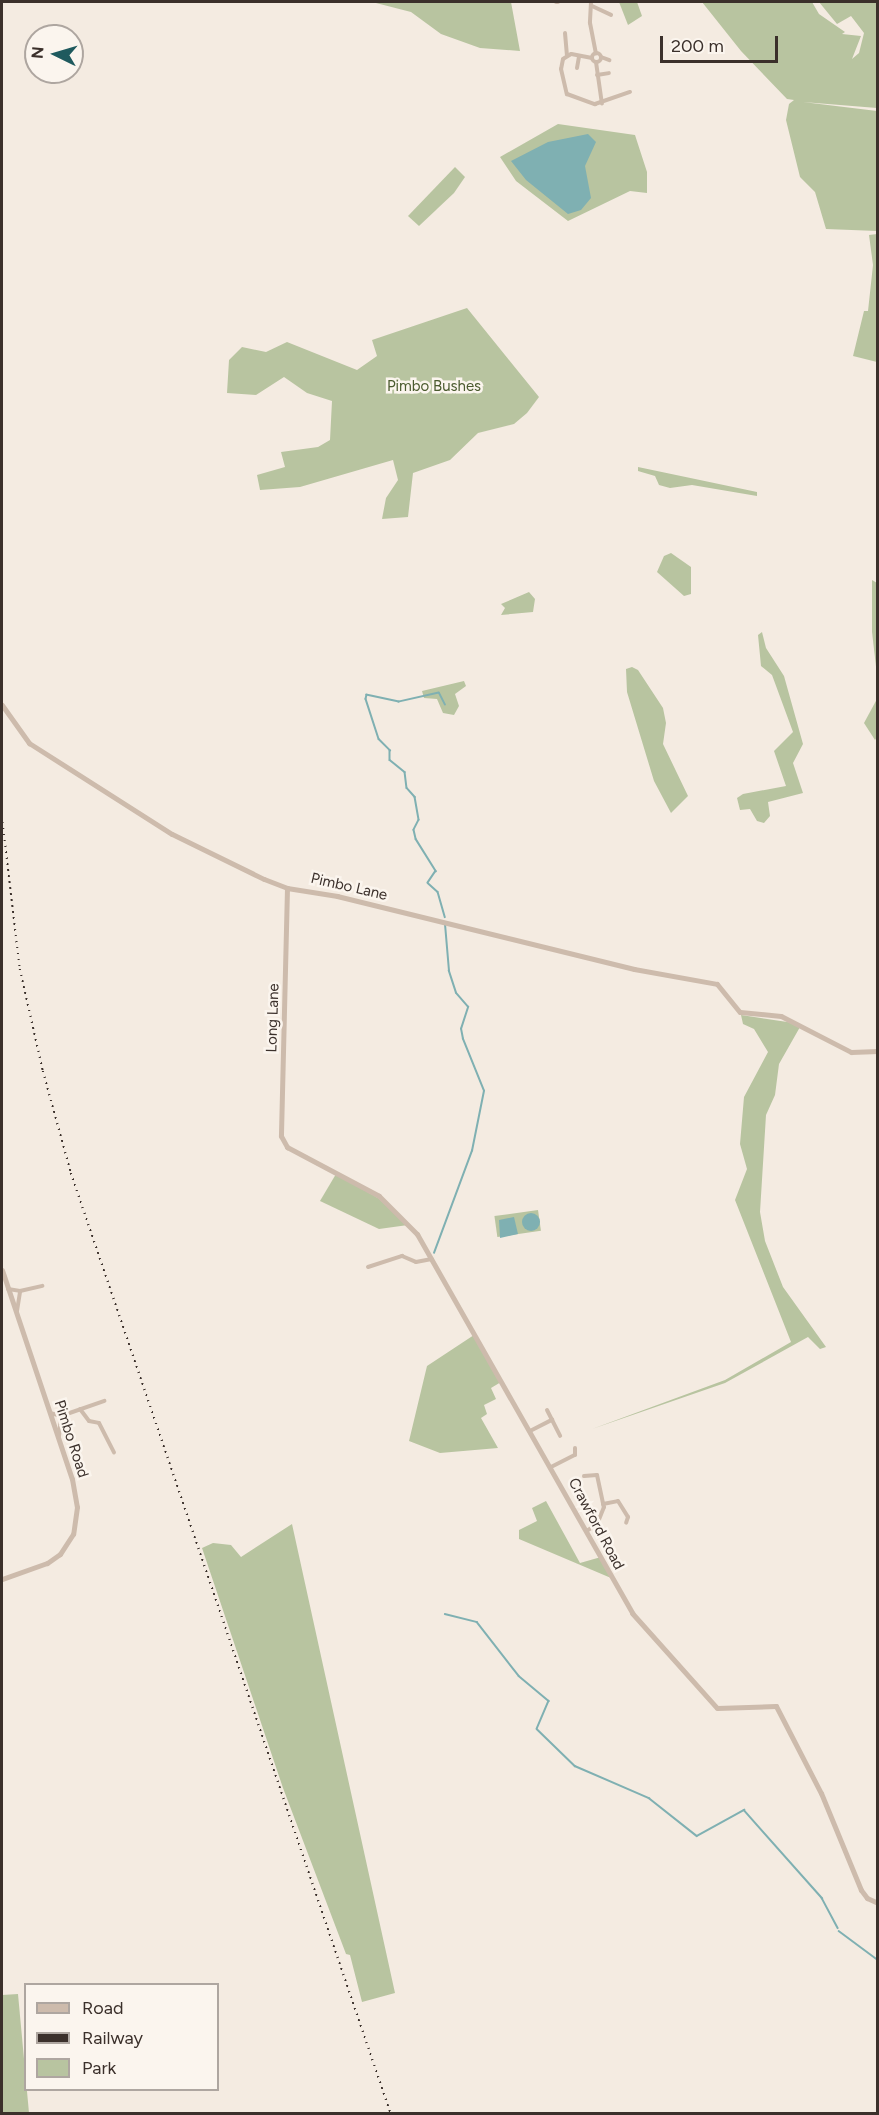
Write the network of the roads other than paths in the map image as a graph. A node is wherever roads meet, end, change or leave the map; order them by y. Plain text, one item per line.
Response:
1 (592, 4) edge
2 (611, 15) dead end
3 (565, 33) dead end
4 (596, 53) junction
5 (567, 55) junction
6 (579, 57) junction
7 (601, 57) junction
8 (592, 58) junction
9 (609, 60) dead end
10 (596, 62) junction
11 (577, 68) dead end
12 (609, 73) dead end
13 (597, 75) junction
14 (630, 92) dead end
15 (602, 104) junction
16 (2, 705) edge
17 (287, 888) junction
18 (878, 1051) edge
19 (287, 1147) joint
20 (432, 1258) junction
21 (368, 1267) dead end
22 (2, 1270) edge
23 (42, 1286) dead end
24 (8, 1289) junction
25 (20, 1291) junction
26 (18, 1318) junction
27 (104, 1401) dead end
28 (80, 1409) junction
29 (547, 1410) dead end
30 (50, 1413) junction
31 (61, 1416) junction
32 (552, 1419) junction
33 (530, 1431) junction
34 (560, 1436) dead end
35 (59, 1440) junction
36 (575, 1448) dead end
37 (114, 1452) dead end
38 (551, 1467) junction
39 (584, 1476) dead end
40 (603, 1504) junction
41 (626, 1523) dead end
42 (588, 1530) junction
43 (2, 1579) edge
44 (878, 1903) edge

1 - 2 street
1 - 4 street
3 - 5 street
4 - 7 street
4 - 8 street
5 - 6 street
5 - 15 street
6 - 8 street
6 - 11 street
7 - 9 street
7 - 10 street
8 - 10 street
10 - 13 street
12 - 13 street
13 - 15 street
14 - 15 street
16 - 17 street, Pimbo Lane
17 - 18 street, Pimbo Lane
17 - 19 street, Long Lane
19 - 20 street, Crawford Road
20 - 21 street
20 - 33 street, Crawford Road
22 - 24 street, Pimbo Road
23 - 25 street
24 - 25 street
24 - 26 street, Pimbo Road
25 - 26 street
26 - 30 street, Pimbo Road
27 - 28 street
28 - 31 street
28 - 37 street
29 - 32 street
30 - 31 street
30 - 35 street, Pimbo Road
31 - 35 street
32 - 33 street
32 - 34 street
33 - 38 street, Crawford Road
35 - 43 street, Pimbo Road
36 - 38 street
38 - 42 street, Crawford Road
39 - 40 street
40 - 41 street
40 - 42 street
42 - 44 street, Crawford Road

